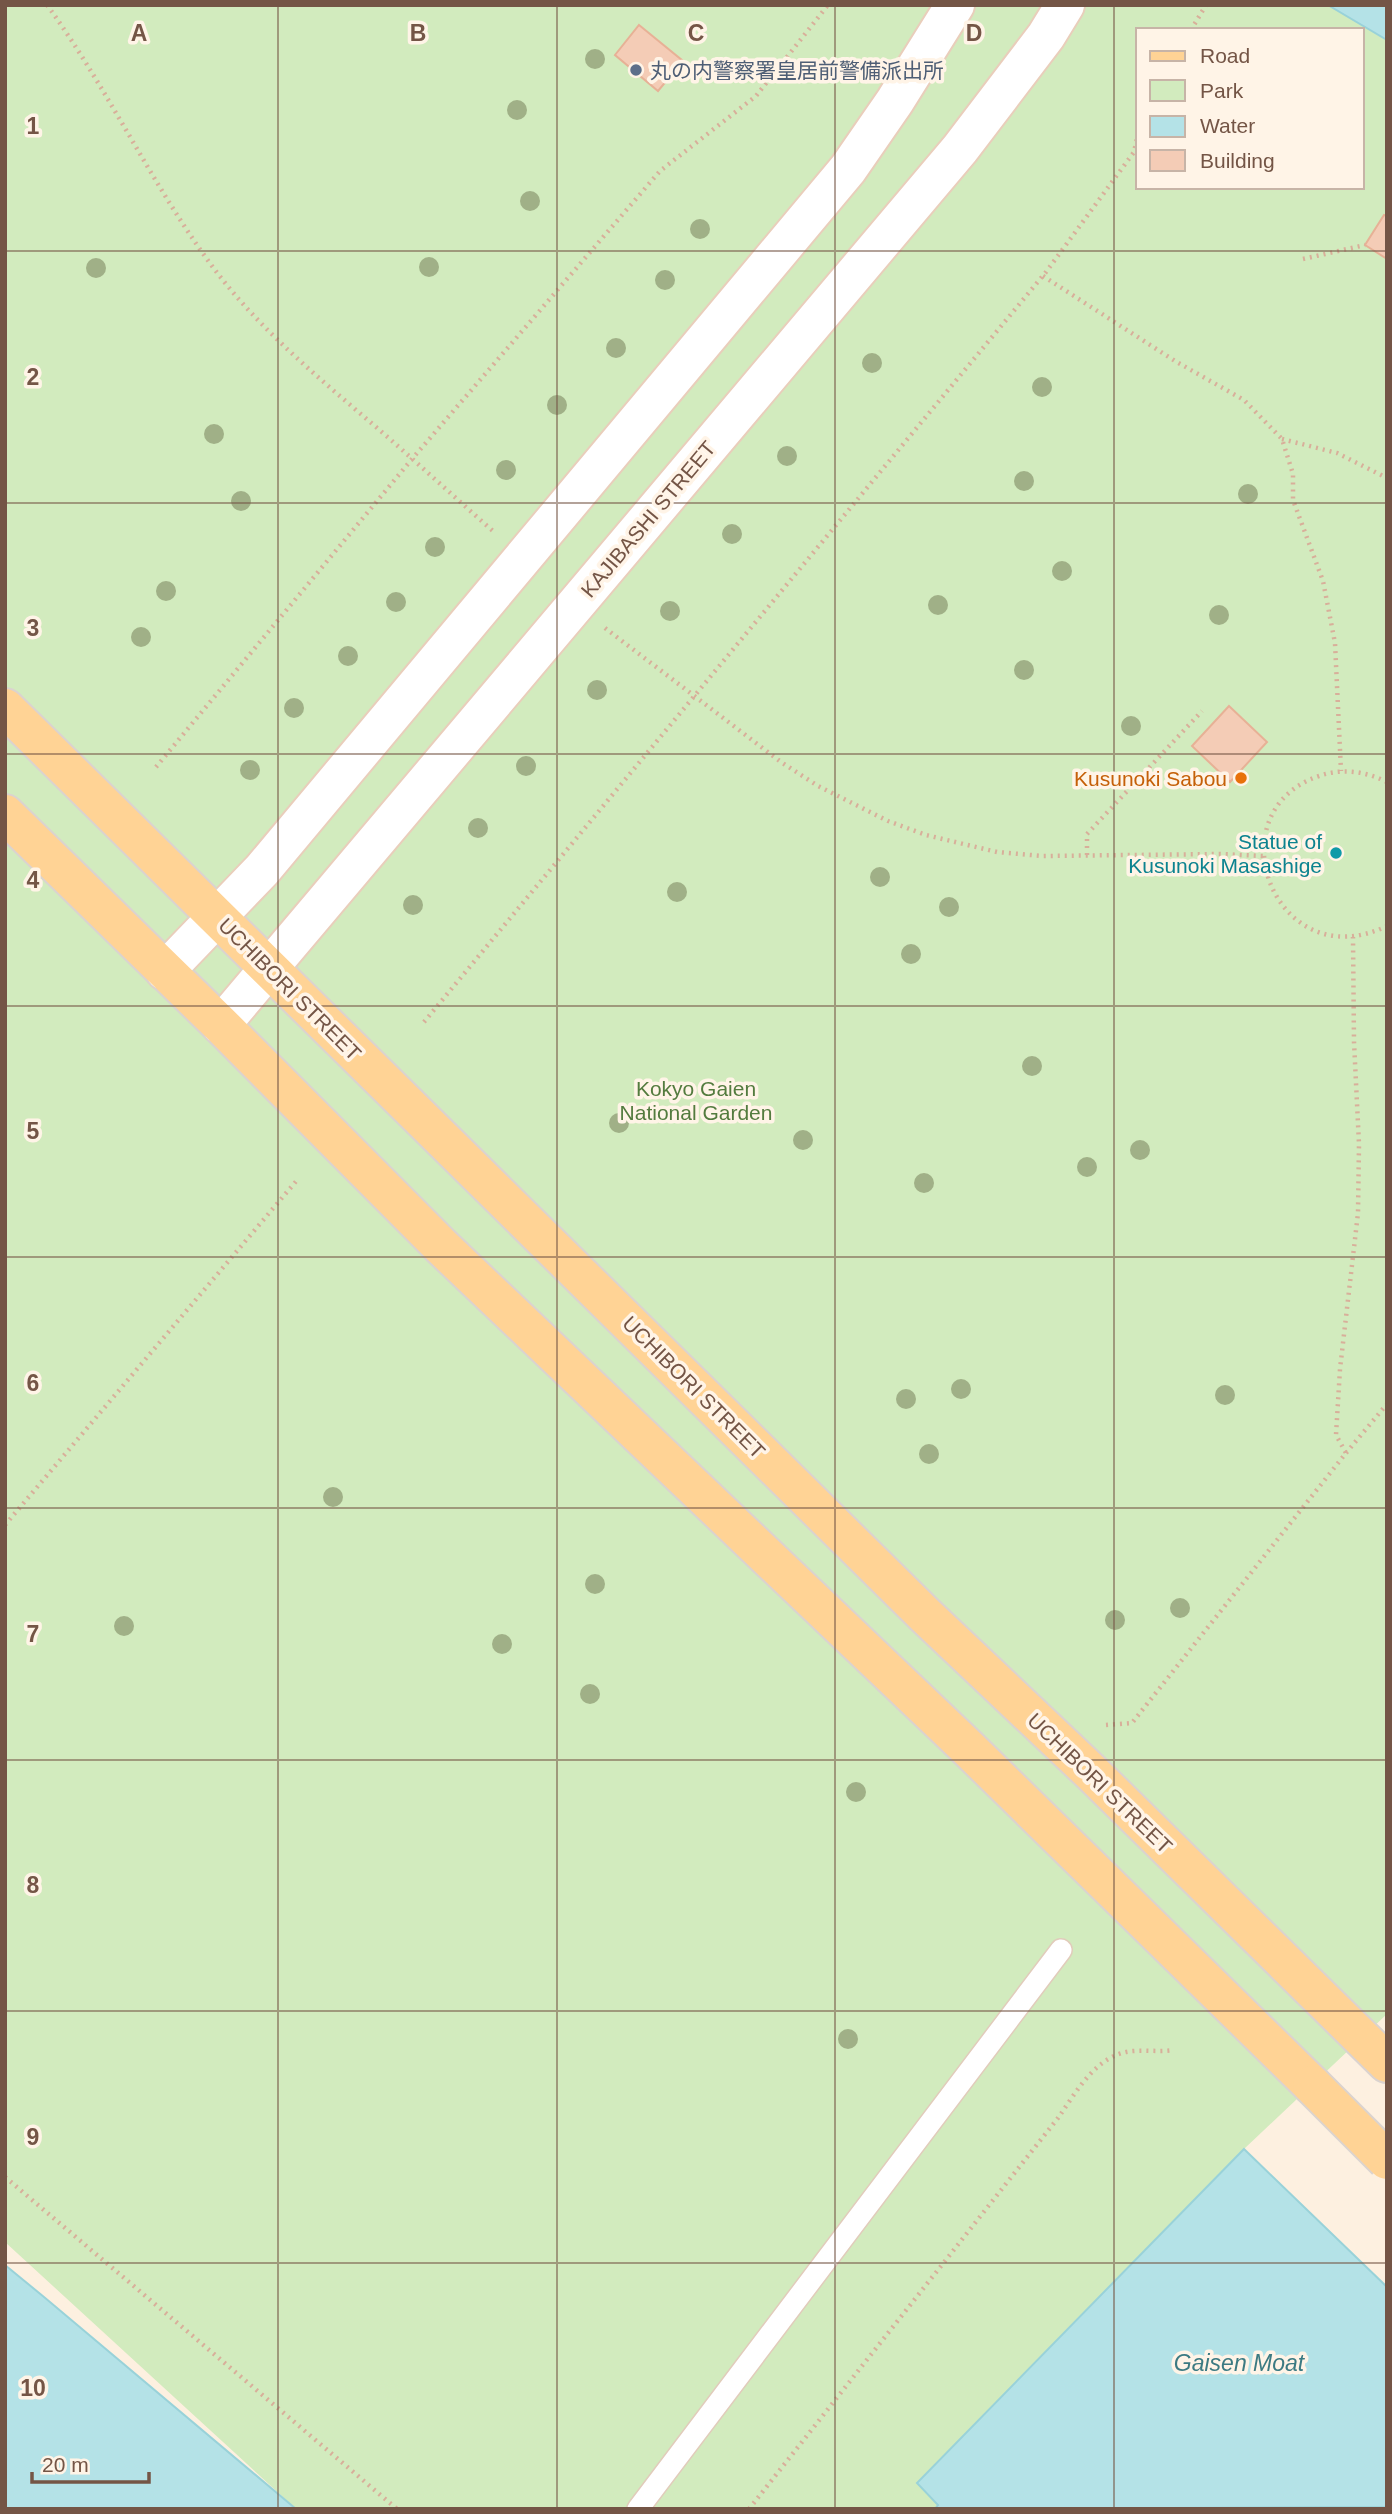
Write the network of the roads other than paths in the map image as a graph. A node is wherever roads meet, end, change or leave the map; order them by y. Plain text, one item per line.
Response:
1 (955, 5) edge
2 (1065, 5) edge
3 (5, 708) edge
4 (5, 814) edge
5 (217, 917) junction
6 (269, 967) junction
7 (165, 971) junction
8 (221, 1025) junction
9 (1060, 1950) dead end
10 (1375, 2052) edge
11 (1387, 2160) edge
12 (638, 2509) edge

1 - 5 main road
2 - 6 main road, KAJIBASHI STREET
3 - 5 main road, UCHIBORI STREET
4 - 7 main road
5 - 6 main road, UCHIBORI STREET
5 - 7 main road
6 - 8 main road, KAJIBASHI STREET
6 - 10 main road, UCHIBORI STREET
7 - 8 main road
8 - 11 main road, bridge
9 - 12 lane

